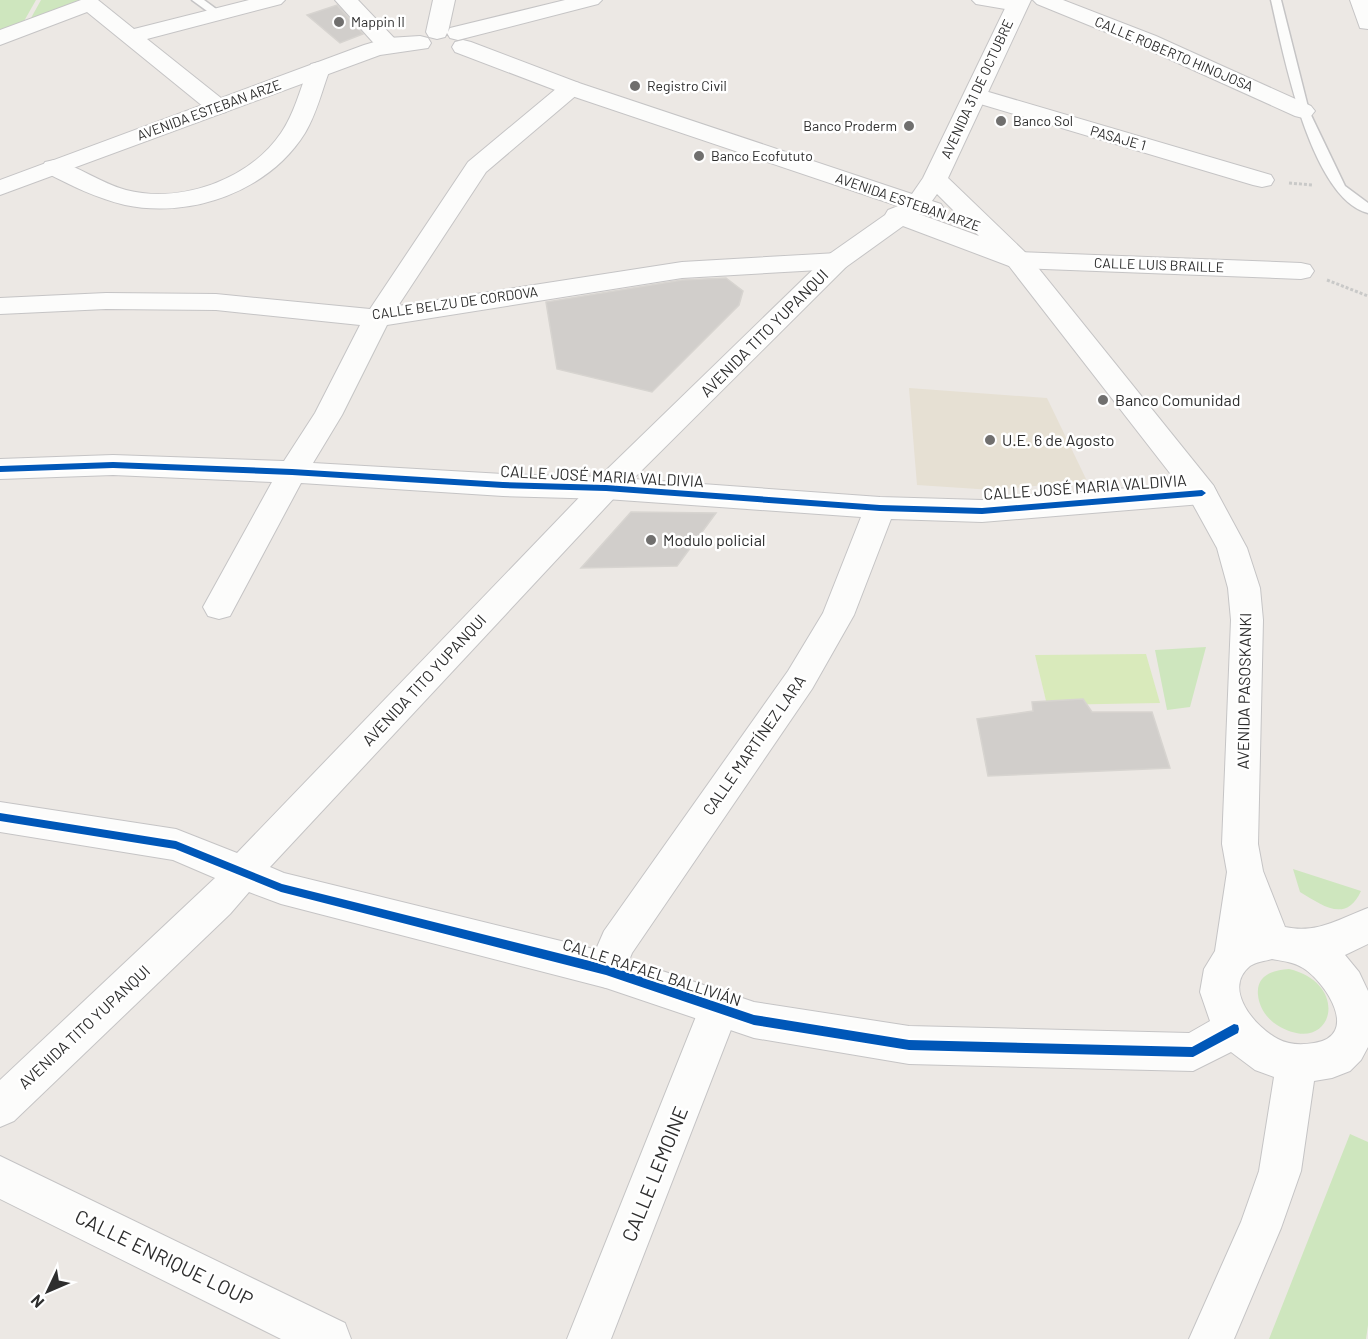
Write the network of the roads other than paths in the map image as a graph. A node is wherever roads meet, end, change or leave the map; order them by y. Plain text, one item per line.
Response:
1 (197, 0) edge
2 (274, 0) edge
3 (346, 0) edge
4 (444, 0) edge
5 (591, 0) edge
6 (983, 0) edge
7 (1044, 0) edge
8 (1276, 0) edge
9 (1361, 0) edge
10 (1018, 2) edge
11 (218, 14) junction
12 (1368, 23) edge
13 (131, 36) junction
14 (0, 38) edge
15 (443, 44) junction
16 (388, 45) junction
17 (319, 69) junction
18 (571, 88) junction
19 (975, 95) junction
20 (218, 107) junction
21 (1303, 111) junction
22 (54, 167) junction
23 (935, 179) junction
24 (1262, 180) road end
25 (0, 188) edge
26 (1368, 209) edge
27 (909, 211) junction
28 (984, 226) junction
29 (950, 236) junction
30 (842, 257) junction
31 (1018, 260) junction
32 (1301, 271) road end
33 (0, 306) edge
34 (377, 318) junction
35 (0, 469) edge
36 (292, 472) junction
37 (606, 488) junction
38 (1202, 493) junction
39 (880, 508) junction
40 (219, 607) dead end
41 (0, 817) edge
42 (1245, 871) junction
43 (244, 872) junction
44 (1368, 925) edge
45 (1287, 945) junction
46 (1233, 955) junction
47 (606, 970) junction
48 (719, 1009) junction
49 (1362, 1021) edge
50 (1234, 1029) junction
51 (1296, 1065) junction
52 (0, 1107) edge
53 (0, 1177) edge
54 (329, 1339) edge
55 (589, 1339) edge
56 (1211, 1339) edge

1 - 11 lane
2 - 11 street
3 - 16 street
4 - 15 street
5 - 15 street
6 - 10 street
7 - 21 street, CALLE ROBERTO HINOJOSA
8 - 21 lane
9 - 12 street
10 - 19 street, AVENIDA 31 DE OCTUBRE
11 - 13 street
13 - 14 street
13 - 20 street
15 - 16 street, AVENIDA ESTEBAN ARZE
15 - 18 street, AVENIDA ESTEBAN ARZE
16 - 17 street, AVENIDA ESTEBAN ARZE
17 - 20 street, AVENIDA ESTEBAN ARZE
17 - 22 street
18 - 27 street, AVENIDA ESTEBAN ARZE
18 - 34 street
19 - 23 street, AVENIDA 31 DE OCTUBRE
19 - 24 street, PASAJE 1
20 - 22 street, AVENIDA ESTEBAN ARZE
21 - 26 lane
22 - 25 street, AVENIDA ESTEBAN ARZE
23 - 27 street, AVENIDA 31 DE OCTUBRE
23 - 28 street, AVENIDA 31 DE OCTUBRE
27 - 28 street, AVENIDA ESTEBAN ARZE
27 - 29 street, AVENIDA ESTEBAN ARZE
27 - 30 street, AVENIDA TITO YUPANQUI
28 - 31 street, AVENIDA ESTEBAN ARZE
29 - 30 street
29 - 31 street, AVENIDA ESTEBAN ARZE
30 - 34 street, CALLE BELZU DE CORDOVA
30 - 37 street, AVENIDA TITO YUPANQUI
31 - 32 street, CALLE LUIS BRAILLE
31 - 38 street, AVENIDA PASOSKANKI
33 - 34 street, CALLE BELZU DE CORDOVA
34 - 36 street
35 - 36 street, CALLE JOSÉ MARIA VALDIVIA
36 - 37 street, CALLE JOSÉ MARIA VALDIVIA
36 - 40 street
37 - 39 street, CALLE JOSÉ MARIA VALDIVIA
37 - 43 street, AVENIDA TITO YUPANQUI
38 - 39 street, CALLE JOSÉ MARIA VALDIVIA
38 - 42 street, AVENIDA PASOSKANKI
39 - 47 street, CALLE MARTÍNEZ LARA
41 - 43 street, CALLE RAFAEL BALLIVIÁN
42 - 45 street, AVENIDA PASOSKANKI
42 - 46 street, AVENIDA PASOSKANKI
43 - 47 street, CALLE RAFAEL BALLIVIÁN
43 - 52 street, AVENIDA TITO YUPANQUI
44 - 45 street
45 - 46 street
45 - 49 street
46 - 50 street
47 - 48 street, CALLE RAFAEL BALLIVIÁN
48 - 50 street, CALLE RAFAEL BALLIVIÁN
48 - 55 street, CALLE LEMOINE
49 - 51 street
50 - 51 street
51 - 56 street
53 - 54 street, CALLE ENRIQUE LOUP

